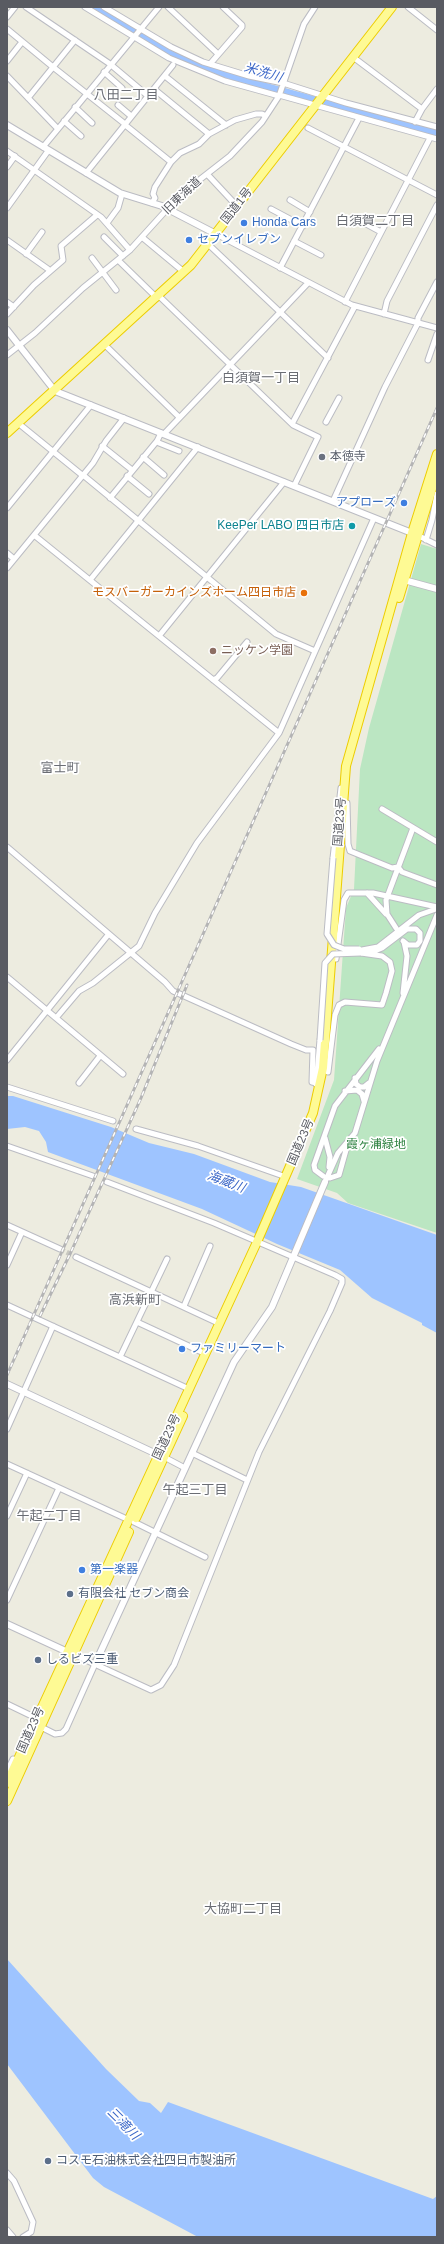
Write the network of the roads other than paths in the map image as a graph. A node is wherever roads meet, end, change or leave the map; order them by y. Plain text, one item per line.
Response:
1 (15, 7) edge
2 (26, 7) edge
3 (85, 7) edge
4 (104, 7) edge
5 (159, 7) edge
6 (168, 7) edge
7 (223, 7) edge
8 (314, 7) edge
9 (392, 7) edge
10 (408, 7) edge
11 (7, 17) edge
12 (139, 28) junction
13 (7, 29) edge
14 (437, 30) edge
15 (134, 35) junction
16 (75, 40) junction
17 (22, 42) junction
18 (217, 53) junction
19 (353, 57) junction
20 (7, 61) edge
21 (110, 64) junction
22 (210, 64) junction
23 (173, 65) dead end
24 (53, 67) junction
25 (104, 72) junction
26 (7, 76) edge
27 (164, 76) junction
28 (282, 84) junction
29 (122, 88) dead end
30 (154, 89) junction
31 (437, 89) edge
32 (87, 93) junction
33 (279, 95) junction
34 (148, 96) junction
35 (28, 98) junction
36 (319, 101) junction
37 (118, 104) dead end
38 (75, 108) junction
39 (422, 109) junction
40 (131, 116) junction
41 (266, 116) junction
42 (359, 118) junction
43 (64, 121) junction
44 (92, 122) dead end
45 (415, 122) junction
46 (125, 124) junction
47 (7, 125) edge
48 (226, 125) junction
49 (437, 127) edge
50 (308, 128) dead end
51 (58, 129) junction
52 (209, 134) junction
53 (81, 136) dead end
54 (430, 138) junction
55 (437, 139) edge
56 (344, 146) junction
57 (46, 149) junction
58 (7, 151) edge
59 (15, 156) junction
60 (170, 162) junction
61 (7, 167) edge
62 (34, 170) junction
63 (86, 173) junction
64 (207, 174) junction
65 (409, 181) junction
66 (122, 194) junction
67 (437, 195) edge
68 (290, 200) dead end
69 (152, 203) junction
70 (235, 204) dead end
71 (437, 205) edge
72 (7, 208) edge
73 (167, 208) junction
74 (271, 209) dead end
75 (310, 212) junction
76 (97, 214) junction
77 (355, 218) dead end
78 (107, 223) junction
79 (303, 226) junction
80 (42, 232) dead end
81 (381, 232) junction
82 (216, 234) junction
83 (104, 237) dead end
84 (142, 238) junction
85 (7, 240) edge
86 (294, 241) junction
87 (208, 244) junction
88 (130, 250) junction
89 (26, 254) junction
90 (321, 255) dead end
91 (123, 256) junction
92 (92, 258) dead end
93 (118, 260) junction
94 (280, 268) junction
95 (48, 269) dead end
96 (184, 272) junction
97 (103, 273) junction
98 (437, 282) edge
99 (308, 283) junction
100 (116, 290) dead end
101 (158, 297) junction
102 (7, 302) edge
103 (345, 302) junction
104 (355, 306) junction
105 (14, 307) junction
106 (280, 312) junction
107 (7, 314) edge
108 (384, 314) junction
109 (418, 323) junction
110 (437, 328) edge
111 (7, 330) edge
112 (437, 334) edge
113 (105, 344) junction
114 (19, 346) junction
115 (7, 355) edge
116 (328, 358) junction
117 (428, 360) dead end
118 (230, 364) junction
119 (55, 391) junction
120 (339, 398) dead end
121 (91, 405) junction
122 (179, 417) junction
123 (124, 418) junction
124 (326, 422) dead end
125 (18, 423) junction
126 (292, 424) junction
127 (7, 433) edge
128 (162, 433) junction
129 (158, 441) junction
130 (102, 446) junction
131 (198, 447) junction
132 (179, 451) dead end
133 (54, 452) junction
134 (437, 454) edge
135 (142, 458) junction
136 (132, 470) junction
137 (437, 472) edge
138 (82, 475) junction
139 (164, 475) dead end
140 (127, 476) junction
141 (284, 482) junction
142 (294, 486) junction
143 (435, 486) edge
144 (149, 494) dead end
145 (437, 494) edge
146 (110, 498) junction
147 (333, 501) junction
148 (7, 508) edge
149 (374, 518) junction
150 (435, 520) edge
151 (139, 521) junction
152 (34, 535) junction
153 (415, 535) junction
154 (426, 540) junction
155 (437, 545) edge
156 (7, 553) edge
157 (14, 559) junction
158 (7, 568) edge
159 (206, 577) junction
160 (90, 580) junction
161 (404, 580) junction
162 (437, 589) edge
163 (159, 636) junction
164 (247, 642) dead end
165 (315, 651) junction
166 (213, 680) junction
167 (278, 733) junction
168 (346, 766) junction
169 (347, 803) junction
170 (382, 809) dead end
171 (413, 828) junction
172 (437, 842) edge
173 (7, 847) edge
174 (398, 867) junction
175 (437, 885) edge
176 (367, 892) junction
177 (387, 896) junction
178 (437, 908) edge
179 (437, 915) edge
180 (389, 918) junction
181 (396, 928) dead end
182 (108, 935) junction
183 (362, 951) junction
184 (131, 954) junction
185 (336, 959) junction
186 (7, 977) edge
187 (47, 1010) junction
188 (56, 1018) junction
189 (395, 1019) junction
190 (386, 1039) junction
191 (100, 1056) junction
192 (7, 1060) edge
193 (328, 1072) junction
194 (123, 1074) dead end
195 (355, 1078) junction
196 (370, 1082) junction
197 (79, 1083) dead end
198 (316, 1083) junction
199 (7, 1087) edge
200 (345, 1091) junction
201 (364, 1102) junction
202 (113, 1121) dead end
203 (136, 1129) dead end
204 (325, 1134) junction
205 (303, 1140) junction
206 (348, 1142) junction
207 (7, 1146) edge
208 (93, 1176) dead end
209 (287, 1179) junction
210 (326, 1179) junction
211 (107, 1182) dead end
212 (7, 1225) edge
213 (22, 1232) junction
214 (258, 1241) junction
215 (210, 1246) dead end
216 (60, 1249) tunnel mouth
217 (76, 1257) tunnel mouth
218 (293, 1257) junction
219 (167, 1260) dead end
220 (7, 1265) edge
221 (152, 1291) junction
222 (7, 1305) edge
223 (184, 1306) junction
224 (137, 1322) junction
225 (216, 1322) junction
226 (54, 1326) junction
227 (204, 1353) junction
228 (120, 1357) junction
229 (7, 1384) edge
230 (189, 1389) junction
231 (24, 1392) junction
232 (7, 1428) edge
233 (192, 1453) junction
234 (161, 1456) junction
235 (7, 1464) edge
236 (185, 1468) junction
237 (27, 1473) junction
238 (247, 1480) junction
239 (59, 1488) junction
240 (7, 1516) edge
241 (131, 1521) junction
242 (155, 1533) junction
243 (205, 1557) dead end
244 (7, 1600) edge
245 (7, 1624) edge
246 (67, 1651) junction
247 (75, 1655) junction
248 (95, 1664) junction
249 (7, 1704) edge
250 (36, 1718) junction
251 (41, 1727) junction
252 (18, 1760) junction
253 (7, 1771) edge
254 (7, 1783) edge
255 (7, 1801) edge
256 (7, 2173) edge
257 (9, 2181) edge
258 (7, 2230) edge
259 (14, 2237) edge
260 (23, 2237) edge

1 - 11 street
2 - 16 street
3 - 15 street
4 - 12 street
5 - 12 street
6 - 18 street
7 - 18 street
8 - 28 street, 旧東海道
9 - 19 highway, 国道1号
10 - 14 street
12 - 15 street
12 - 22 street
13 - 17 street
15 - 21 street
15 - 33 street
16 - 21 street
16 - 24 street
17 - 20 street
17 - 24 street
18 - 22 street
19 - 36 highway, 国道1号
19 - 39 street
21 - 25 street
21 - 34 street
22 - 28 street
23 - 27 street
24 - 32 street
24 - 35 street
25 - 29 street
25 - 32 street
26 - 35 street
27 - 30 street
27 - 48 street
28 - 33 street, 旧東海道
28 - 36 street
30 - 34 street
30 - 52 street
31 - 39 street
32 - 38 street
32 - 46 street
33 - 36 street
33 - 41 street, 旧東海道
34 - 40 street
35 - 51 street
36 - 42 street
36 - 45 street
36 - 82 highway, 国道1号
37 - 40 street
38 - 43 street
38 - 44 street
39 - 45 street
40 - 46 street
41 - 48 street
41 - 64 street, 旧東海道
42 - 54 street
42 - 56 street
43 - 51 street
43 - 53 street
45 - 49 street
46 - 60 street
46 - 63 street
47 - 57 street
48 - 52 street
50 - 56 street
51 - 57 street
52 - 60 street
54 - 55 street
54 - 65 street
56 - 65 street
56 - 75 street
57 - 62 street
57 - 63 street
58 - 59 street
59 - 61 street
59 - 62 street
60 - 69 street
62 - 72 street
62 - 76 street
63 - 66 street
64 - 70 street
64 - 73 street, 旧東海道
65 - 67 street
65 - 81 street
66 - 69 street
66 - 78 street
68 - 75 street
69 - 73 street
71 - 108 street
73 - 82 street
73 - 84 street, 旧東海道
74 - 79 street
75 - 79 street
76 - 78 street
76 - 105 street
77 - 81 street
78 - 88 street
79 - 86 street
80 - 89 street
81 - 103 street
82 - 87 highway, 国道1号
82 - 94 street
83 - 91 street
84 - 88 street, 旧東海道
84 - 96 street
85 - 89 street
86 - 90 street
86 - 94 street
87 - 96 highway, 国道1号
87 - 106 street
88 - 91 street, 旧東海道
89 - 95 street
91 - 93 street, 旧東海道
92 - 97 street
93 - 97 street, 旧東海道
93 - 101 street
94 - 99 street
96 - 101 highway, 国道1号
97 - 100 street
97 - 114 street, 旧東海道
98 - 109 street
99 - 103 street
99 - 106 street
101 - 113 highway, 国道1号
101 - 118 street
102 - 105 street
103 - 104 street
104 - 108 street
104 - 116 street
105 - 107 street
106 - 116 street
106 - 118 street
108 - 109 street
109 - 110 street
109 - 147 street
111 - 114 street
112 - 117 street
113 - 119 highway, 国道1号
113 - 122 street
114 - 115 street, 旧東海道
114 - 119 street
116 - 126 street
118 - 122 street
118 - 126 street
119 - 121 street
119 - 125 highway, 国道1号
120 - 124 street
121 - 123 street
121 - 133 street
122 - 128 street
123 - 128 street
123 - 130 street
125 - 127 highway, 国道1号
125 - 133 street
126 - 142 street
128 - 129 street
128 - 131 street
129 - 132 street
129 - 135 street
130 - 136 street
130 - 138 street
131 - 141 street
131 - 151 street
133 - 138 street
133 - 148 street
134 - 153 highway, 国道23号
135 - 136 street
135 - 139 street
136 - 140 street
137 - 143 highway, 国道23号
138 - 146 street
138 - 152 street
140 - 144 street
140 - 146 street
141 - 142 street
141 - 159 street
142 - 147 street
143 - 153 highway, 国道23号
145 - 150 street
146 - 151 street
147 - 149 street
149 - 153 street
149 - 165 street
150 - 154 street
151 - 159 street
151 - 160 street
152 - 157 street
152 - 160 street
153 - 154 street
153 - 161 highway, 国道23号
153 - 168 highway, 国道23号
154 - 155 street
156 - 157 street
157 - 158 street
159 - 163 street
159 - 165 street
160 - 163 street
161 - 162 street
161 - 169 highway, 国道23号
163 - 166 street
164 - 166 street
165 - 167 street
166 - 167 street
167 - 184 street
168 - 183 street, bridge
168 - 205 highway, 国道23号
169 - 174 street
169 - 185 highway, 国道23号
170 - 171 street
171 - 172 street
171 - 174 street
173 - 182 street
174 - 175 street
174 - 177 street
176 - 177 street
176 - 180 street
176 - 185 street
177 - 178 street
177 - 180 street
178 - 183 street
179 - 189 street
180 - 181 street
182 - 184 street
182 - 187 street
183 - 189 street
183 - 193 street
183 - 198 street, bridge
184 - 188 street
184 - 198 street
185 - 193 highway, 国道23号
186 - 187 street
187 - 188 street
187 - 192 street
188 - 191 street
189 - 190 street
190 - 195 street
190 - 196 street
191 - 194 street
191 - 197 street
193 - 209 highway, 国道23号
195 - 196 street
195 - 200 street
196 - 201 street
198 - 205 street
199 - 202 street
200 - 201 street
200 - 204 street
201 - 206 street
203 - 209 street
204 - 210 street
204 - 210 street
205 - 209 highway, 国道23号
206 - 210 street
206 - 210 street
207 - 208 street
209 - 214 highway, 国道23号
210 - 218 street
211 - 214 street
212 - 213 street
213 - 216 street
213 - 220 street
214 - 218 street
214 - 225 street
214 - 227 highway, 国道23号
214 - 234 highway, 国道23号
215 - 223 street
217 - 221 street
218 - 233 street
218 - 238 street
219 - 221 street
221 - 223 street
221 - 224 street
222 - 226 street
223 - 225 street
224 - 227 street
224 - 228 street
225 - 227 street
226 - 228 street
226 - 231 street
227 - 230 highway, 国道23号
228 - 230 street
229 - 231 street
230 - 234 highway, 国道23号
231 - 232 street
231 - 234 street
233 - 236 street
233 - 238 street
234 - 236 street
234 - 241 highway, 国道23号
235 - 237 street
236 - 242 street
237 - 239 street
237 - 240 street
238 - 248 street
239 - 241 street
239 - 244 street
241 - 242 street
241 - 246 highway, 国道23号
241 - 247 highway, 国道23号
242 - 243 street
242 - 248 street
245 - 246 street
246 - 247 street
246 - 250 highway, 国道23号
247 - 248 street
247 - 251 highway, 国道23号
248 - 251 street
249 - 250 street
250 - 252 highway, 国道23号
251 - 255 highway, 国道23号
252 - 253 street
252 - 254 highway, 国道23号
256 - 257 street
257 - 260 street
258 - 259 street

